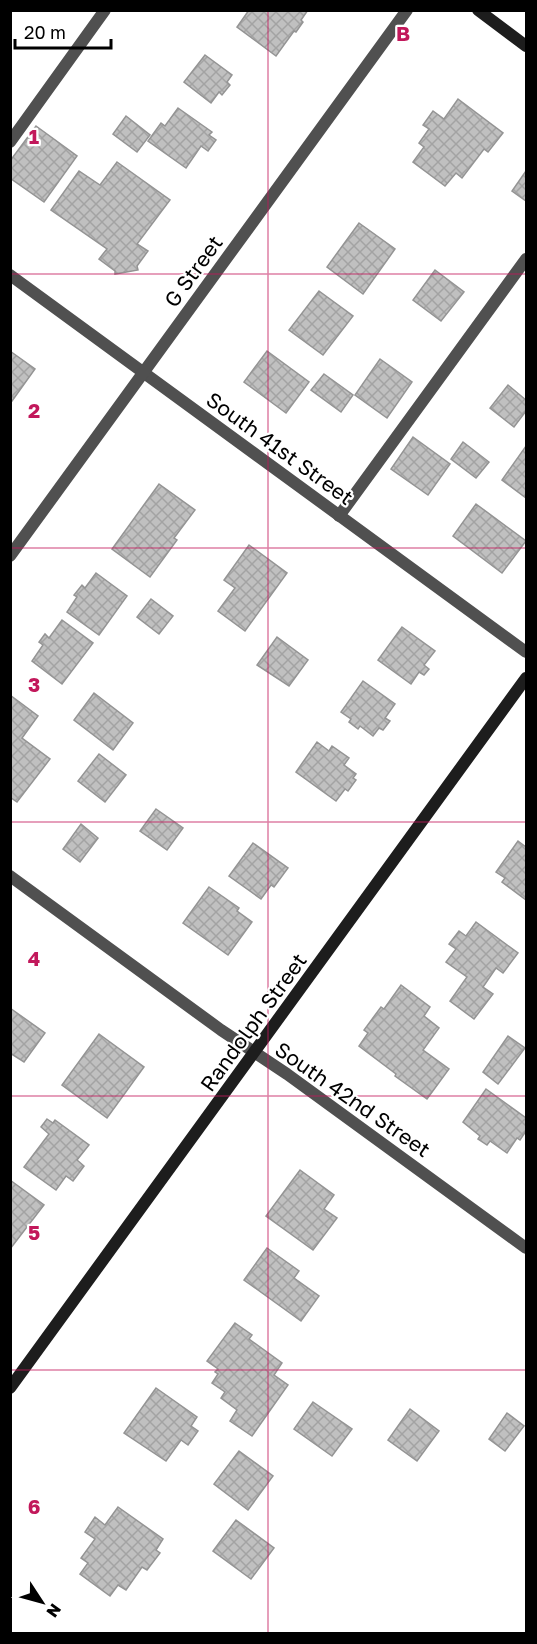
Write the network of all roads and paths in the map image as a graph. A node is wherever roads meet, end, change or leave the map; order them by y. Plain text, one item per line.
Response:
1 (105, 10) edge
2 (407, 10) edge
3 (478, 10) edge
4 (526, 46) edge
5 (10, 142) edge
6 (526, 259) edge
7 (10, 275) edge
8 (144, 372) junction
9 (339, 516) junction
10 (10, 556) edge
11 (526, 652) edge
12 (526, 678) edge
13 (10, 876) edge
14 (254, 1053) junction
15 (526, 1248) edge
16 (10, 1388) edge

1 - 5 street
2 - 8 street, G Street
3 - 4 main road
6 - 9 street
7 - 8 street, South 41st Street
8 - 9 street, South 41st Street
8 - 10 street, G Street
9 - 11 street, South 41st Street
12 - 14 main road, Randolph Street
13 - 14 street, South 42nd Street
14 - 15 street, South 42nd Street
14 - 16 main road, Randolph Street

